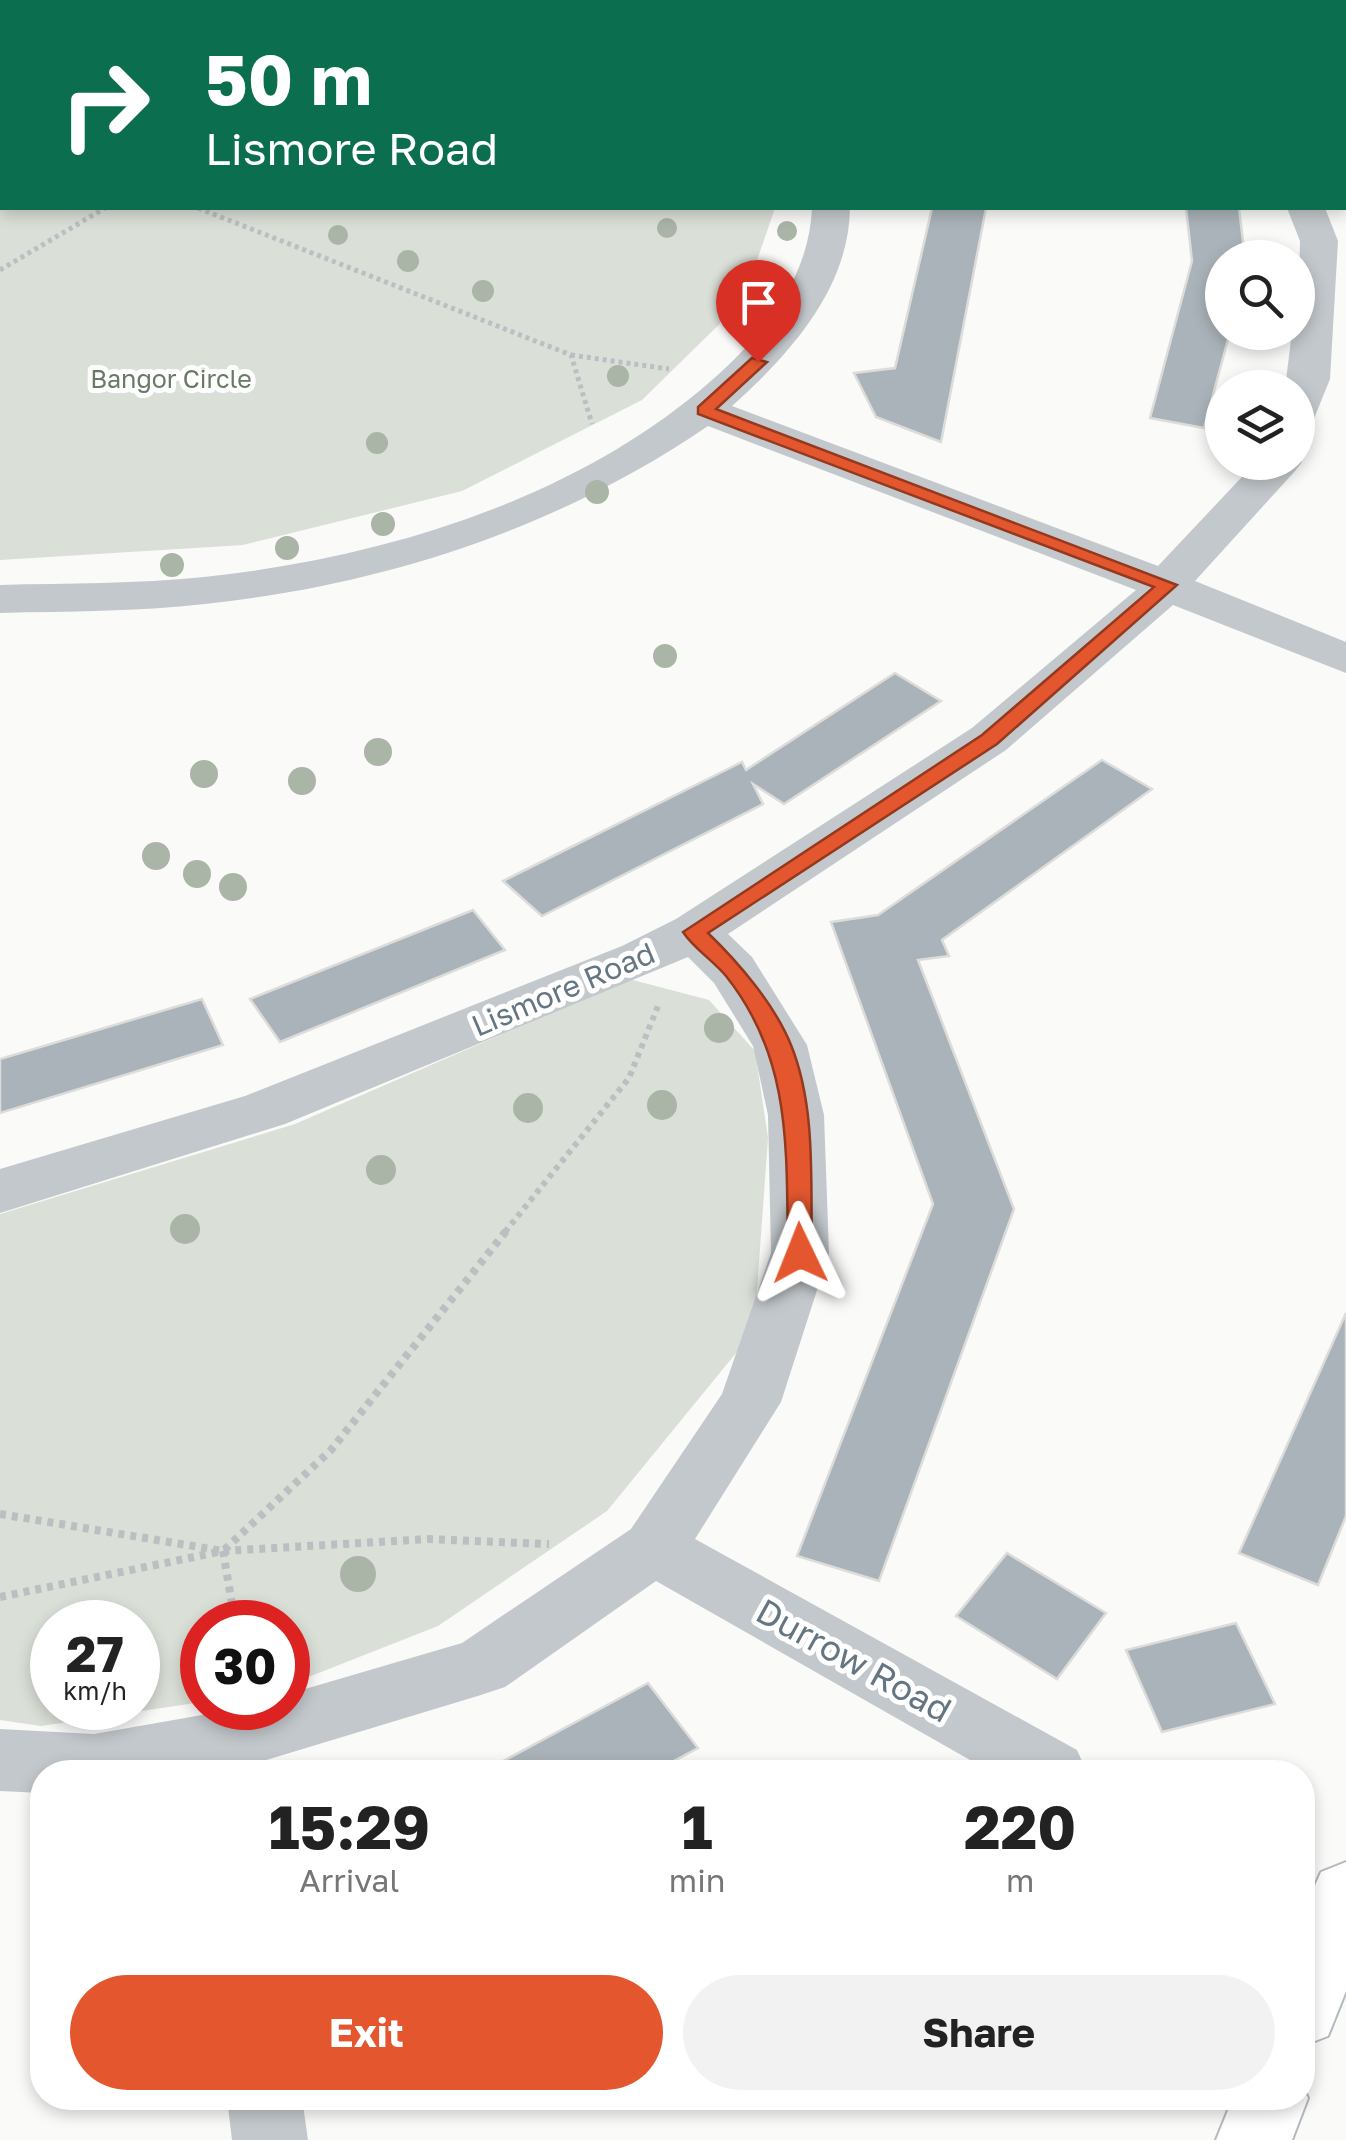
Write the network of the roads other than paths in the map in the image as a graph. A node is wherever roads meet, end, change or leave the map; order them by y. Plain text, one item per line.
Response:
1 (831, 210) edge
2 (1307, 210) edge
3 (1310, 370) edge
4 (704, 410) junction
5 (1264, 480) edge
6 (1168, 585) junction
7 (0, 600) edge
8 (1346, 659) edge
9 (667, 946) junction
10 (0, 1191) edge
11 (654, 1548) junction
12 (223, 1758) edge
13 (0, 1760) edge
14 (186, 1760) edge
15 (1033, 1760) edge
16 (30, 1762) edge
17 (1328, 1907) edge
18 (1315, 1959) edge
19 (266, 2110) edge
20 (1265, 2110) edge
21 (270, 2140) edge
22 (1254, 2140) edge

1 - 4 street
2 - 3 street
4 - 6 street
4 - 7 street
5 - 6 street, Lismore Road
6 - 8 street
6 - 9 street, Lismore Road
9 - 10 street, Lismore Road
9 - 11 street
11 - 12 street
11 - 15 street, Durrow Road
12 - 14 street
13 - 16 street
17 - 18 street
19 - 21 street
20 - 22 street

